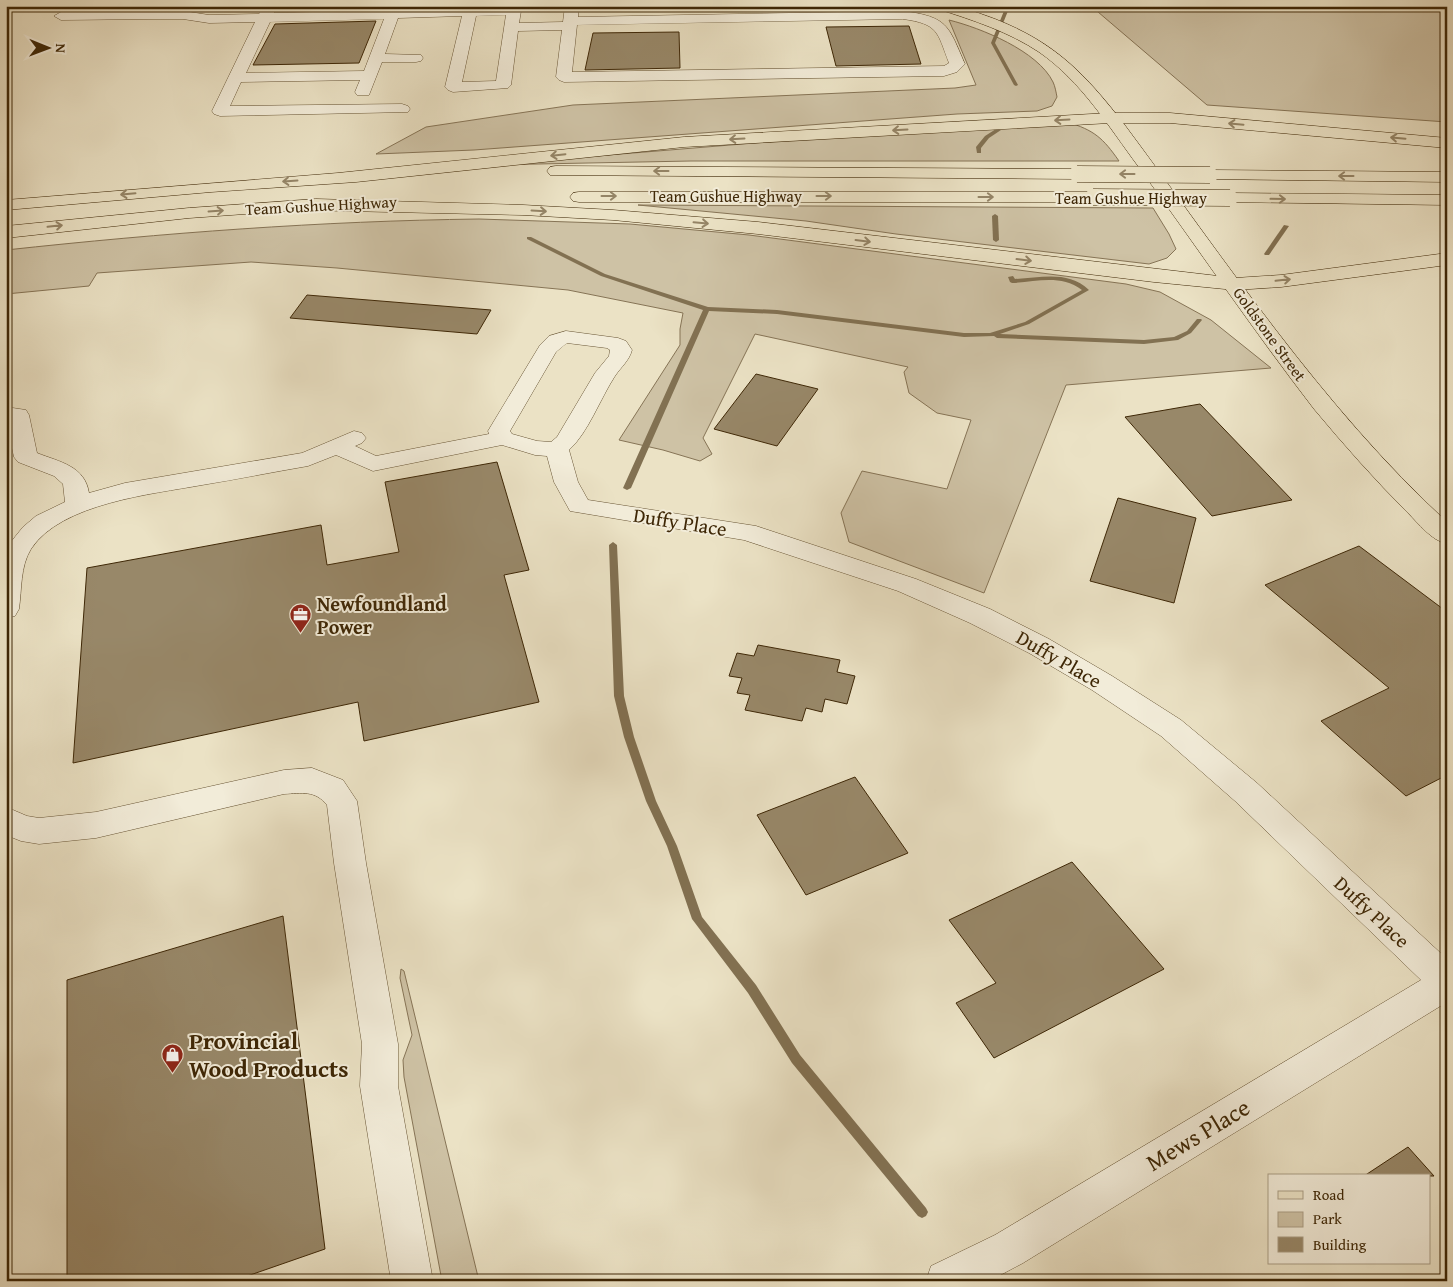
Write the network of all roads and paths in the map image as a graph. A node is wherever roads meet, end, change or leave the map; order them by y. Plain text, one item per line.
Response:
1 (943, 6) edge
2 (268, 11) edge
3 (470, 12) junction
4 (61, 17) edge
5 (571, 18) edge
6 (390, 21) junction
7 (425, 27) dead end
8 (512, 27) junction
9 (382, 43) junction
10 (402, 43) dead end
11 (376, 58) junction
12 (416, 58) dead end
13 (369, 75) junction
14 (236, 78) junction
15 (363, 91) junction
16 (381, 91) dead end
17 (344, 92) dead end
18 (228, 93) junction
19 (248, 93) dead end
20 (402, 109) dead end
21 (357, 110) junction
22 (1110, 118) junction
23 (1447, 143) edge
24 (1447, 177) edge
25 (339, 178) junction
26 (1447, 200) edge
27 (6, 205) edge
28 (298, 205) junction
29 (6, 232) edge
30 (1447, 259) edge
31 (1235, 284) junction
32 (6, 414) edge
33 (502, 438) junction
34 (556, 449) junction
35 (78, 505) junction
36 (1447, 536) edge
37 (6, 609) edge
38 (6, 820) edge
39 (1447, 983) edge
40 (412, 1281) edge
41 (946, 1281) edge

1 - 22 main road, Goldstone Street
2 - 4 street
2 - 6 street
2 - 14 street
3 - 6 street
3 - 8 street
3 - 8 street
5 - 5 street
5 - 8 street
6 - 7 street
6 - 9 street
9 - 10 street
9 - 11 street
11 - 12 street
11 - 13 street
13 - 14 street
13 - 15 street
14 - 18 street
15 - 16 street
15 - 17 street
15 - 21 street
18 - 19 street
18 - 21 street
20 - 21 street
23 -> 22 main road
22 -> 25 main road
22 - 31 main road, Goldstone Street
24 -> 25 main road, Team Gushue Highway, bridge
25 -> 27 main road, Team Gushue Highway
28 -> 26 main road, Team Gushue Highway, bridge
29 -> 28 main road, Team Gushue Highway
28 -> 31 main road
31 -> 30 main road
31 - 36 main road, Goldstone Street
32 - 35 street
33 - 34 street
33 - 34 street
33 - 35 street
34 - 39 street, Duffy Place
35 - 37 street
38 - 40 street
39 - 41 street, Mews Place

